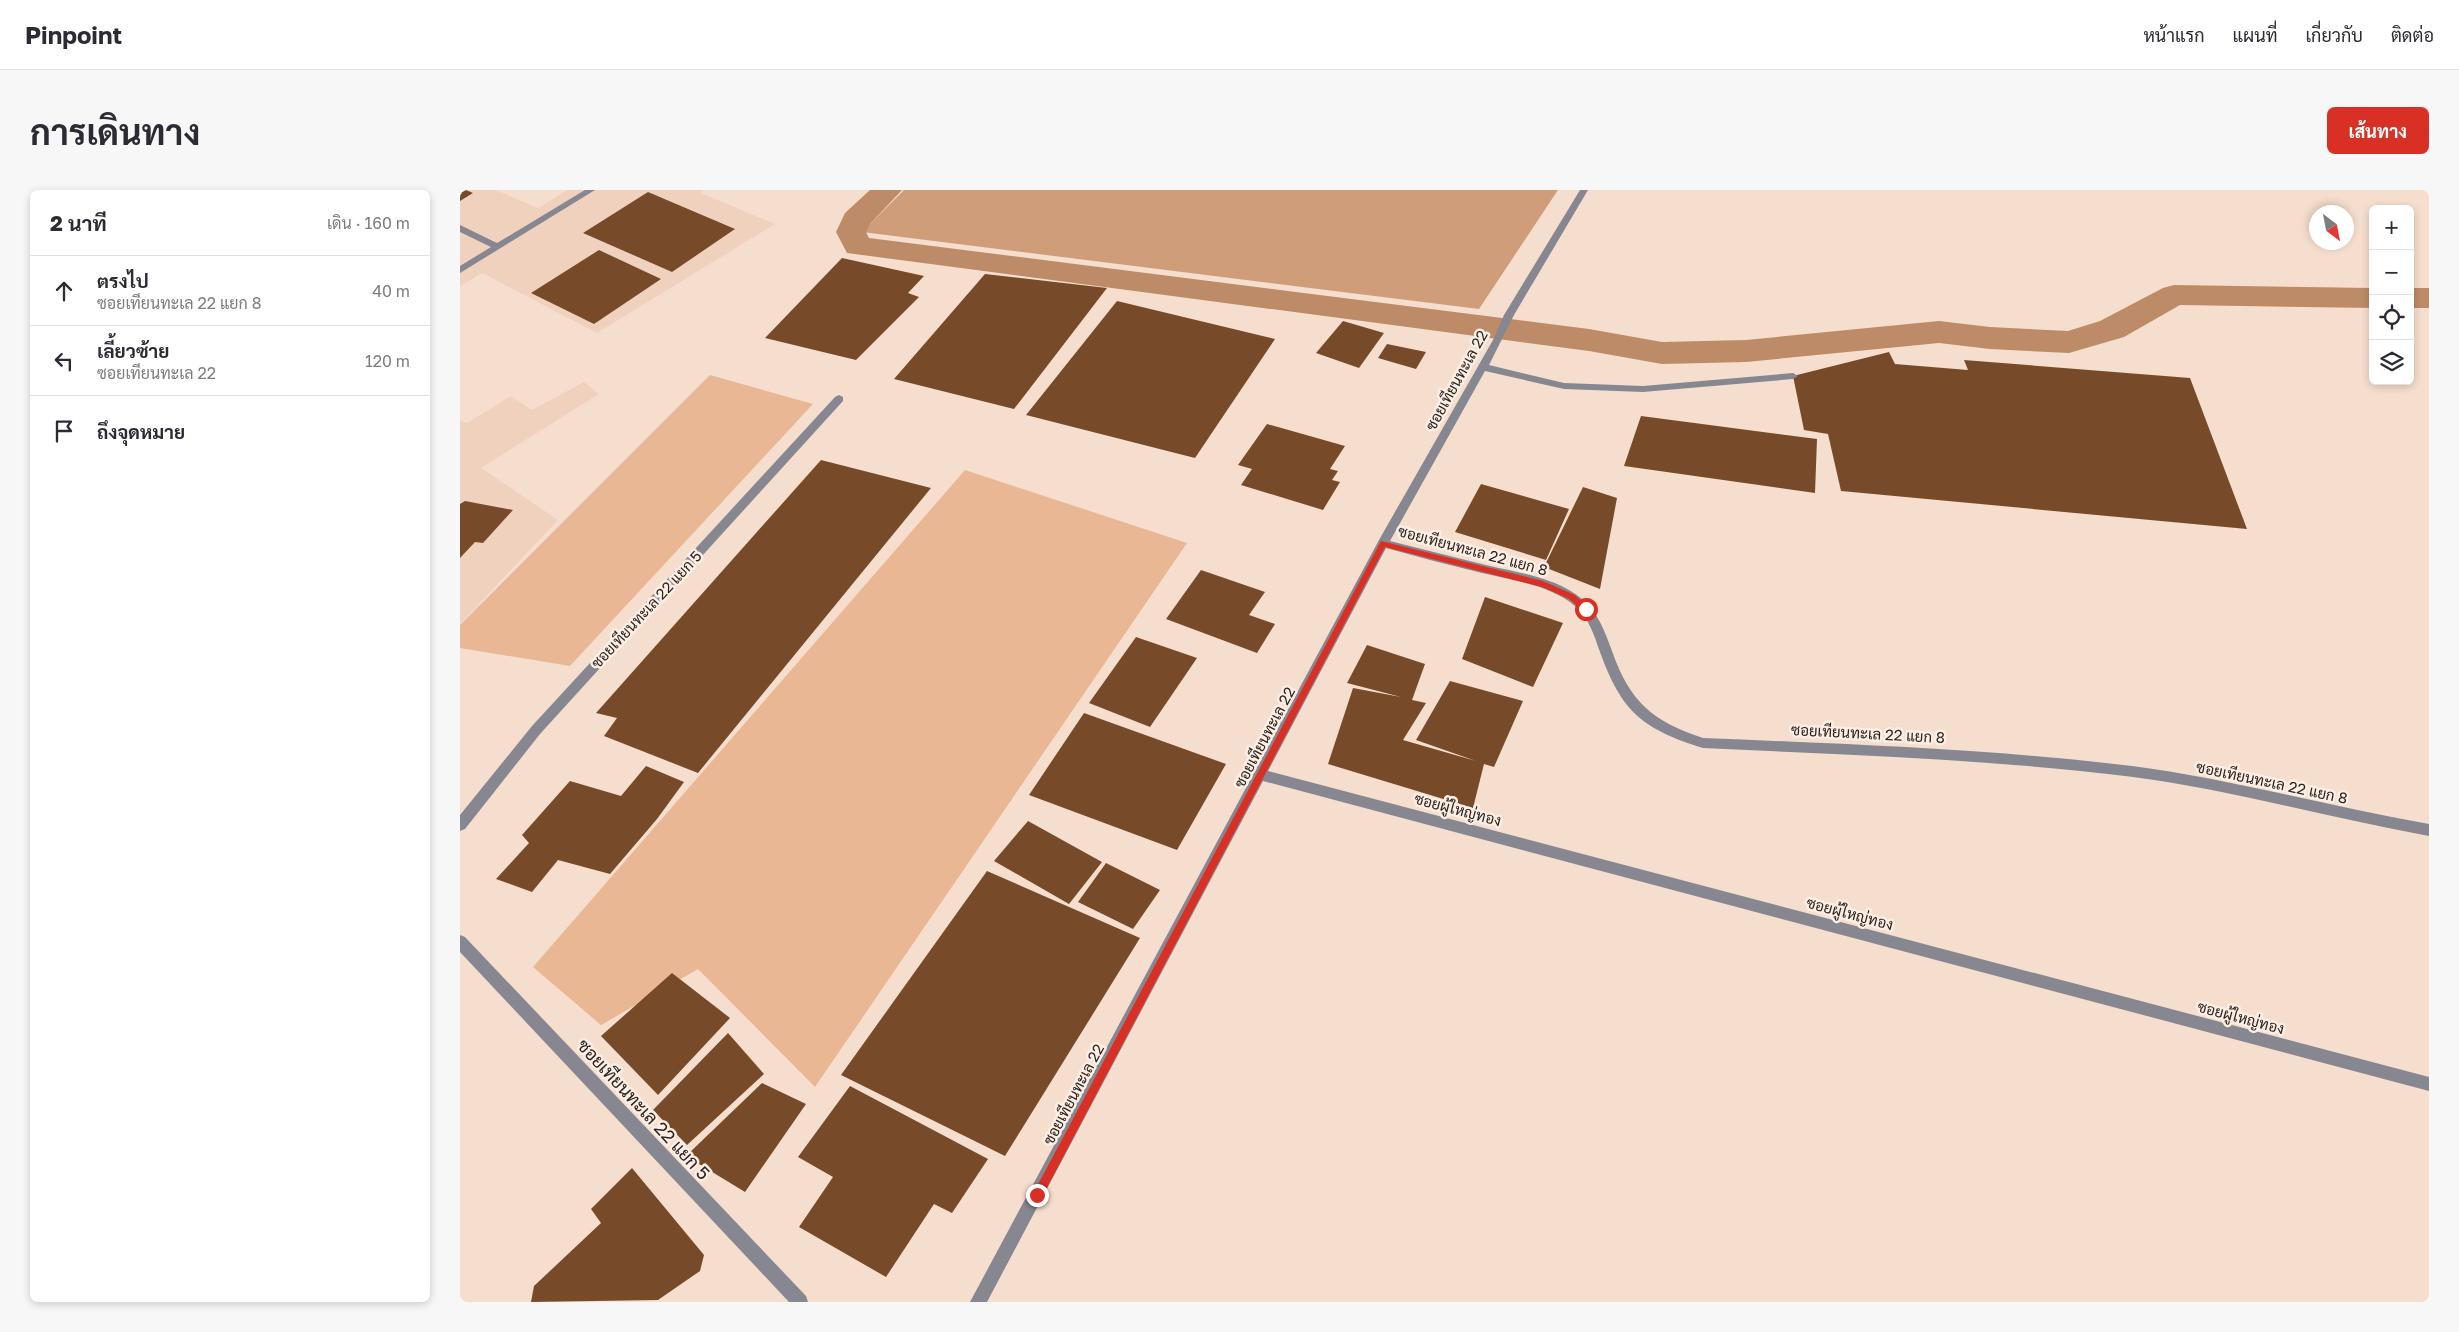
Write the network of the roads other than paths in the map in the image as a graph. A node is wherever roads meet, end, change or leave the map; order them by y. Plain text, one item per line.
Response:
1 (590, 190) edge
2 (1584, 190) edge
3 (460, 228) edge
4 (498, 247) junction
5 (460, 270) edge
6 (1483, 367) junction
7 (1793, 376) dead end
8 (839, 399) dead end
9 (1383, 543) junction
10 (1262, 775) junction
11 (460, 825) edge
12 (2429, 830) edge
13 (460, 942) edge
14 (2429, 1084) edge
15 (800, 1302) edge
16 (978, 1302) edge

1 - 4 street
2 - 6 street, ซอยเทียนทะเล 22
3 - 4 street
4 - 5 street
6 - 7 street
6 - 9 street, ซอยเทียนทะเล 22
8 - 11 street, ซอยเทียนทะเล 22 แยก 5
9 - 10 street, ซอยเทียนทะเล 22
9 - 12 street, ซอยเทียนทะเล 22 แยก 8
10 - 14 street, ซอยผู้ใหญ่ทอง
10 - 16 street, ซอยเทียนทะเล 22
13 - 15 street, ซอยเทียนทะเล 22 แยก 5

